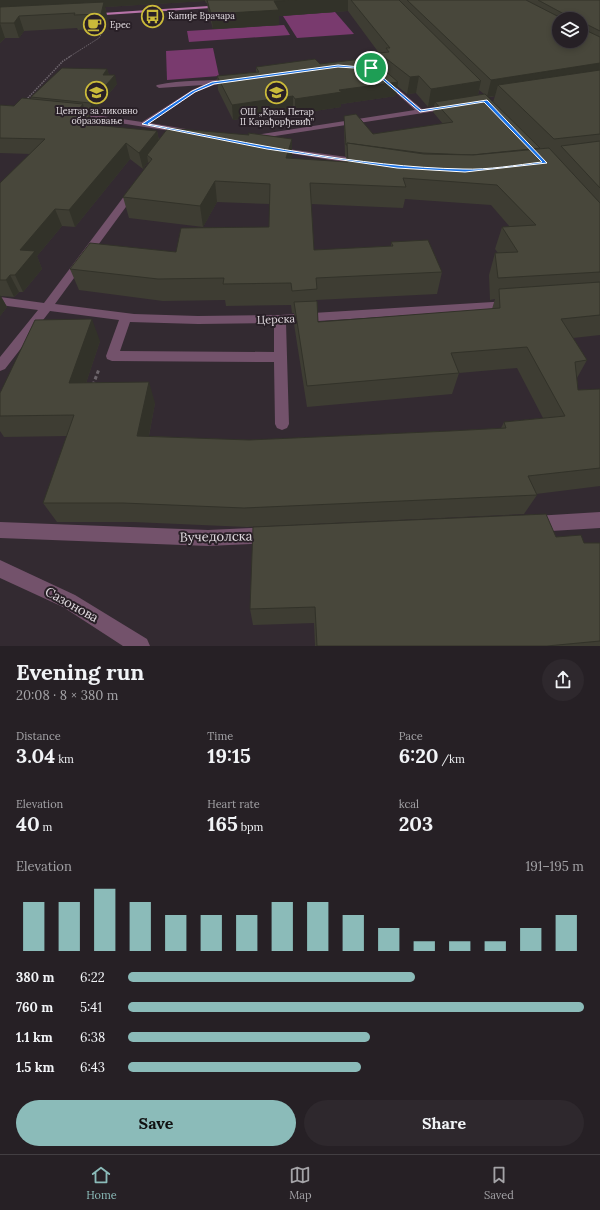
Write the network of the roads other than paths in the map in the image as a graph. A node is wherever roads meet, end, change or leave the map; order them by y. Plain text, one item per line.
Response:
1 (234, 6) edge
2 (82, 14) edge
3 (376, 73) edge
4 (244, 79) edge
5 (213, 83) junction
6 (160, 86) dead end
7 (459, 105) edge
8 (420, 111) junction
9 (66, 113) edge
10 (144, 124) junction
11 (178, 130) junction
12 (192, 133) edge
13 (169, 142) edge
14 (374, 164) edge
15 (142, 178) edge
16 (0, 301) edge
17 (523, 304) edge
18 (46, 308) junction
19 (126, 317) junction
20 (280, 319) junction
21 (281, 357) junction
22 (0, 366) edge
23 (282, 424) dead end
24 (600, 520) edge
25 (517, 525) edge
26 (0, 530) edge
27 (287, 535) edge
28 (0, 569) edge
29 (140, 646) edge

1 - 2 main road
3 - 8 street
4 - 5 street
5 - 6 street
5 - 10 street
7 - 8 street
8 - 14 street
9 - 10 street
10 - 11 street
11 - 12 street
11 - 13 street
15 - 18 street
16 - 18 street, Церска
17 - 20 street, Церска
18 - 19 street, Церска
18 - 22 street
19 - 20 street, Церска
19 - 21 street
20 - 21 street
21 - 23 street
24 - 25 street
26 - 27 street, Вучедолска
28 - 29 street, Сазонова

